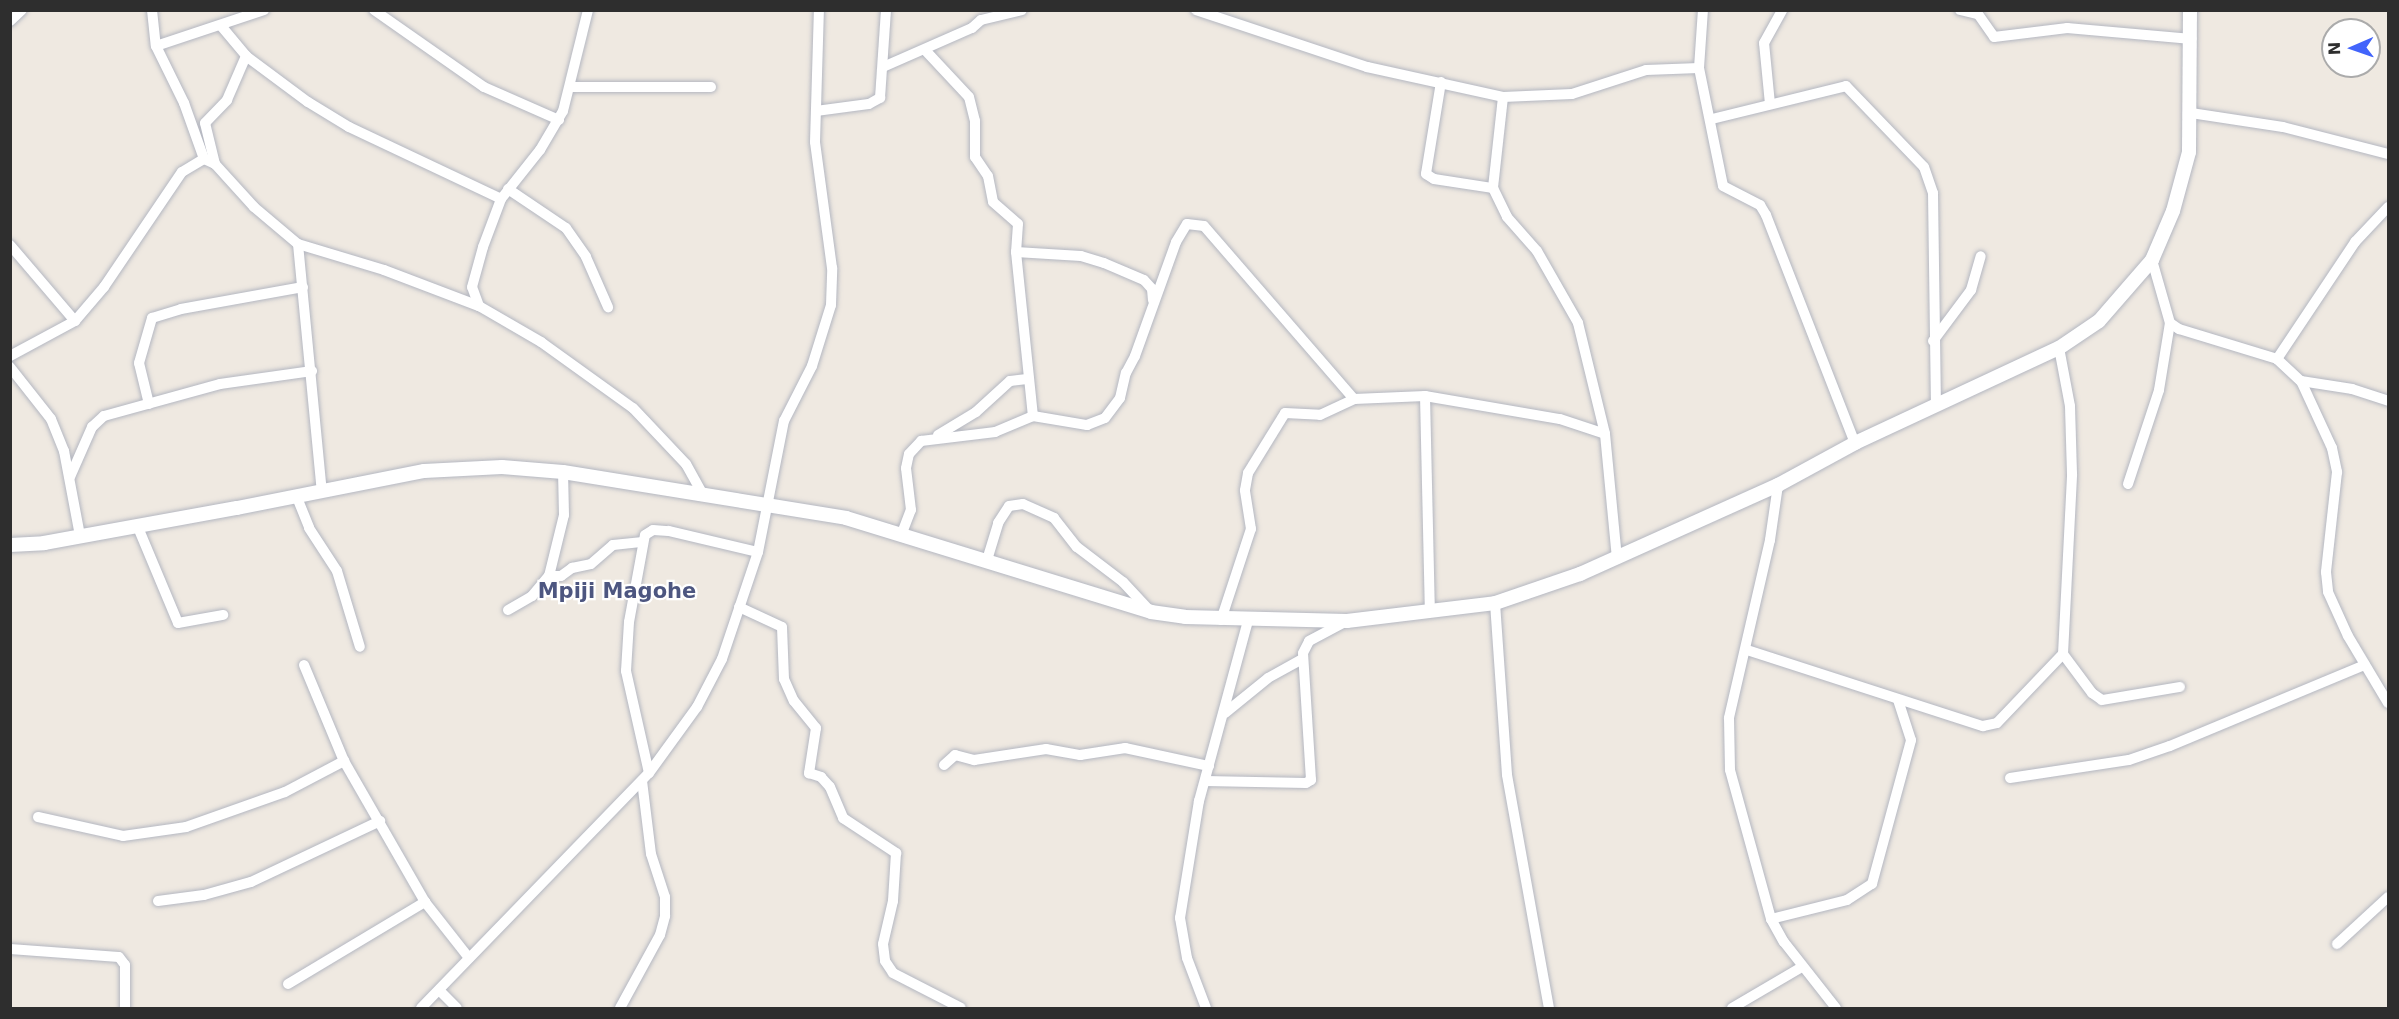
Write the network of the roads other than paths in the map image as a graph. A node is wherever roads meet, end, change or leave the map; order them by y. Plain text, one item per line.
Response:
1 (22, 10) edge
2 (152, 10) edge
3 (264, 10) edge
4 (374, 10) edge
5 (588, 10) edge
6 (819, 10) edge
7 (886, 10) edge
8 (1196, 10) edge
9 (1703, 10) edge
10 (1782, 10) edge
11 (1960, 10) edge
12 (2190, 10) edge
13 (1022, 11) edge
14 (10, 21) edge
15 (222, 27) junction
16 (2192, 39) junction
17 (156, 46) junction
18 (925, 50) junction
19 (246, 56) junction
20 (883, 67) junction
21 (1699, 68) junction
22 (1441, 82) junction
23 (571, 87) junction
24 (711, 87) dead end
25 (1503, 97) junction
26 (1770, 104) junction
27 (816, 111) junction
28 (2192, 113) junction
29 (1712, 119) junction
30 (559, 120) junction
31 (2388, 154) edge
32 (204, 159) junction
33 (215, 164) junction
34 (1493, 188) junction
35 (508, 189) junction
36 (501, 199) junction
37 (2388, 207) edge
38 (298, 244) junction
39 (10, 245) edge
40 (1017, 252) junction
41 (1981, 256) dead end
42 (2152, 260) junction
43 (303, 286) junction
44 (1153, 303) junction
45 (479, 306) junction
46 (608, 307) dead end
47 (75, 321) junction
48 (2170, 322) junction
49 (1933, 341) junction
50 (2059, 348) junction
51 (10, 356) edge
52 (2277, 358) junction
53 (10, 367) edge
54 (312, 371) junction
55 (1027, 379) junction
56 (2301, 381) junction
57 (1425, 396) junction
58 (1354, 399) junction
59 (2388, 401) edge
60 (149, 404) junction
61 (1936, 405) junction
62 (1033, 416) junction
63 (1605, 434) junction
64 (936, 437) junction
65 (1855, 443) junction
66 (563, 472) junction
67 (70, 477) junction
68 (2128, 484) dead end
69 (1778, 485) junction
70 (322, 491) junction
71 (296, 495) junction
72 (703, 495) junction
73 (769, 505) junction
74 (137, 525) junction
75 (902, 532) junction
76 (80, 536) junction
77 (643, 543) junction
78 (10, 545) edge
79 (758, 552) junction
80 (1617, 558) junction
81 (987, 560) junction
82 (549, 576) junction
83 (1495, 603) junction
84 (739, 608) junction
85 (508, 610) dead end
86 (1430, 611) junction
87 (1151, 612) junction
88 (223, 615) dead end
89 (1221, 620) junction
90 (1248, 621) junction
91 (1347, 621) junction
92 (360, 647) dead end
93 (1746, 650) junction
94 (2063, 654) junction
95 (1302, 659) junction
96 (304, 665) dead end
97 (2365, 665) junction
98 (2180, 687) dead end
99 (2384, 687) edge
100 (1898, 700) junction
101 (2388, 703) edge
102 (1225, 713) junction
103 (344, 761) junction
104 (944, 765) dead end
105 (1209, 766) junction
106 (645, 777) junction
107 (2010, 778) dead end
108 (1205, 781) junction
109 (38, 817) dead end
110 (380, 821) junction
111 (2388, 897) edge
112 (158, 901) dead end
113 (425, 902) junction
114 (1771, 919) junction
115 (2337, 944) dead end
116 (10, 949) edge
117 (469, 958) junction
118 (1802, 967) junction
119 (288, 984) dead end
120 (439, 990) junction
121 (125, 1008) edge
122 (421, 1008) edge
123 (457, 1008) edge
124 (620, 1008) edge
125 (961, 1008) edge
126 (1206, 1008) edge
127 (1549, 1008) edge
128 (1732, 1008) edge
129 (1836, 1008) edge

1 - 14 street
2 - 17 street
3 - 15 street
4 - 30 street
5 - 23 street
6 - 27 street
7 - 20 street
8 - 22 street
9 - 21 street
10 - 26 street
11 - 16 street
12 - 16 street
13 - 18 street
15 - 17 street
15 - 19 street
16 - 28 street
17 - 32 street
18 - 20 street
18 - 40 street
19 - 33 street
19 - 36 street
20 - 27 street
21 - 25 street
21 - 29 street
22 - 25 street
22 - 34 street
23 - 24 street
23 - 30 street
25 - 34 street
26 - 29 street
26 - 49 street
27 - 73 street
28 - 31 street
28 - 42 street
29 - 65 street
30 - 35 street
32 - 33 street
32 - 47 street
33 - 38 street
34 - 63 street
35 - 36 street
35 - 46 street
36 - 45 street
37 - 52 street
38 - 43 street
38 - 45 street
39 - 47 street
40 - 44 street
40 - 55 street
41 - 49 street
42 - 48 street
42 - 50 street
43 - 54 street
43 - 60 street
44 - 58 street
44 - 62 street
45 - 72 street
47 - 51 street
48 - 52 street
48 - 68 street
49 - 61 street
50 - 61 street
50 - 94 street
52 - 56 street
53 - 67 street
54 - 60 street
54 - 70 street
55 - 62 street
55 - 64 street
56 - 59 street
56 - 97 street
57 - 58 street
57 - 63 street
57 - 86 street
58 - 89 street
60 - 67 street
61 - 65 street
62 - 64 street
63 - 80 street
64 - 75 street
65 - 69 street
66 - 70 street
66 - 72 street
66 - 82 street
67 - 76 street
69 - 80 street
69 - 93 street
70 - 71 street
71 - 74 street
71 - 92 street
72 - 73 street
73 - 75 street
73 - 79 street
74 - 76 street
74 - 88 street
75 - 81 street
76 - 78 street
77 - 79 street
77 - 82 street
77 - 106 street
79 - 84 street
80 - 83 street
81 - 87 street
81 - 87 street
82 - 85 street
83 - 86 street
83 - 127 street
84 - 106 street
84 - 125 street
86 - 91 street
87 - 89 street
89 - 90 street
90 - 91 street
90 - 102 street
91 - 95 street
93 - 100 street
93 - 114 street
94 - 98 street
94 - 100 street
95 - 102 street
95 - 108 street
96 - 103 street
97 - 99 street
97 - 107 street
99 - 101 street
100 - 114 street
102 - 105 street
103 - 109 street
103 - 110 street
104 - 105 street
105 - 108 street
106 - 117 street
106 - 124 street
108 - 126 street
110 - 112 street
110 - 113 street
111 - 115 street
113 - 117 street
113 - 119 street
114 - 118 street
116 - 121 street
117 - 120 street
118 - 128 street
118 - 129 street
120 - 122 street
120 - 123 street

